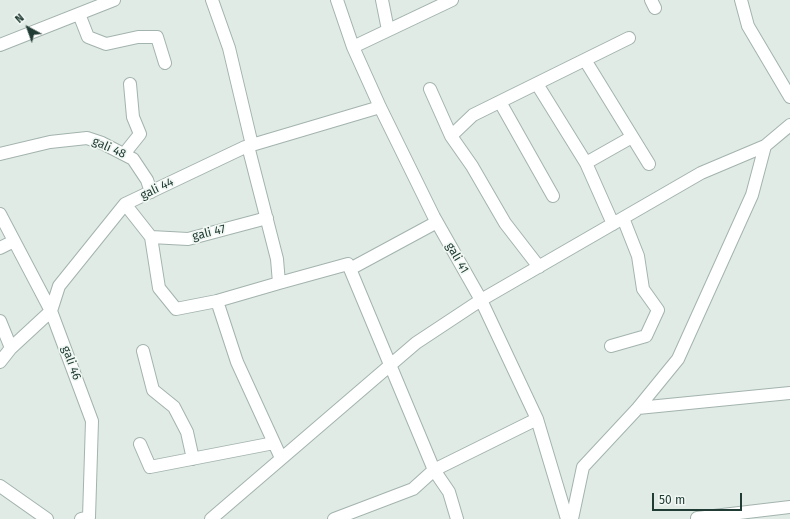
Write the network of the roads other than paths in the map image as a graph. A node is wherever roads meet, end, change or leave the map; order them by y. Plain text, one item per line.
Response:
1 (114, 0) edge
2 (212, 0) edge
3 (337, 0) edge
4 (382, 0) edge
5 (452, 0) edge
6 (741, 0) edge
7 (79, 14) junction
8 (388, 30) junction
9 (629, 38) dead end
10 (0, 45) edge
11 (353, 47) junction
12 (585, 60) junction
13 (165, 63) dead end
14 (130, 84) dead end
15 (537, 84) junction
16 (430, 89) dead end
17 (790, 97) edge
18 (500, 102) junction
19 (380, 107) junction
20 (790, 125) edge
21 (451, 136) junction
22 (632, 137) junction
23 (250, 145) junction
24 (765, 146) junction
25 (0, 154) edge
26 (124, 154) junction
27 (586, 164) junction
28 (649, 164) dead end
29 (151, 192) junction
30 (553, 196) dead end
31 (125, 204) junction
32 (0, 214) edge
33 (267, 218) junction
34 (618, 221) junction
35 (437, 222) junction
36 (151, 236) junction
37 (14, 241) junction
38 (0, 248) edge
39 (539, 266) junction
40 (350, 269) junction
41 (279, 283) junction
42 (481, 300) junction
43 (217, 301) junction
44 (51, 311) junction
45 (0, 321) edge
46 (611, 346) dead end
47 (11, 348) junction
48 (143, 351) dead end
49 (0, 362) edge
50 (391, 364) junction
51 (790, 393) edge
52 (638, 408) junction
53 (537, 419) junction
54 (274, 443) junction
55 (140, 444) dead end
56 (281, 458) junction
57 (193, 459) junction
58 (434, 470) junction
59 (0, 486) edge
60 (790, 507) edge
61 (89, 518) edge
62 (697, 518) edge
63 (47, 519) edge
64 (210, 519) edge
65 (334, 519) edge
66 (457, 519) edge
67 (567, 519) edge
68 (572, 519) edge

1 - 7 street
2 - 23 street
3 - 11 street, gali 41
4 - 8 street
5 - 8 street
6 - 17 street
7 - 10 street
7 - 13 street
8 - 11 street
9 - 12 street
11 - 19 street, gali 41
12 - 15 street
12 - 22 street
14 - 26 street
15 - 18 street
15 - 27 street
16 - 21 street
18 - 21 street
18 - 30 street
19 - 23 street, gali 44
19 - 35 street, gali 41
20 - 24 street
21 - 39 street
22 - 27 street
22 - 28 street
23 - 29 street, gali 44
23 - 33 street
24 - 34 street
24 - 52 street
25 - 26 street, gali 48
26 - 29 street, gali 48
27 - 34 street
29 - 31 street, gali 44
31 - 36 street
31 - 44 street, gali 44
32 - 37 street, gali 46
33 - 36 street, gali 47
33 - 41 street
34 - 39 street
34 - 46 street
35 - 40 street
35 - 42 street, gali 41
36 - 43 street
37 - 38 street
37 - 44 street, gali 46
39 - 42 street
40 - 41 street
40 - 50 street
41 - 43 street
42 - 50 street
42 - 53 street, gali 41
43 - 54 street
44 - 47 street, gali 44
44 - 61 street, gali 46
45 - 47 street
47 - 49 street, gali 44
48 - 57 street
50 - 56 street
50 - 58 street
51 - 52 street
52 - 68 street
53 - 58 street
53 - 67 street, gali 41
54 - 56 street
54 - 57 street
55 - 57 street
56 - 64 street
58 - 65 street
58 - 66 street
59 - 63 street
60 - 62 street

